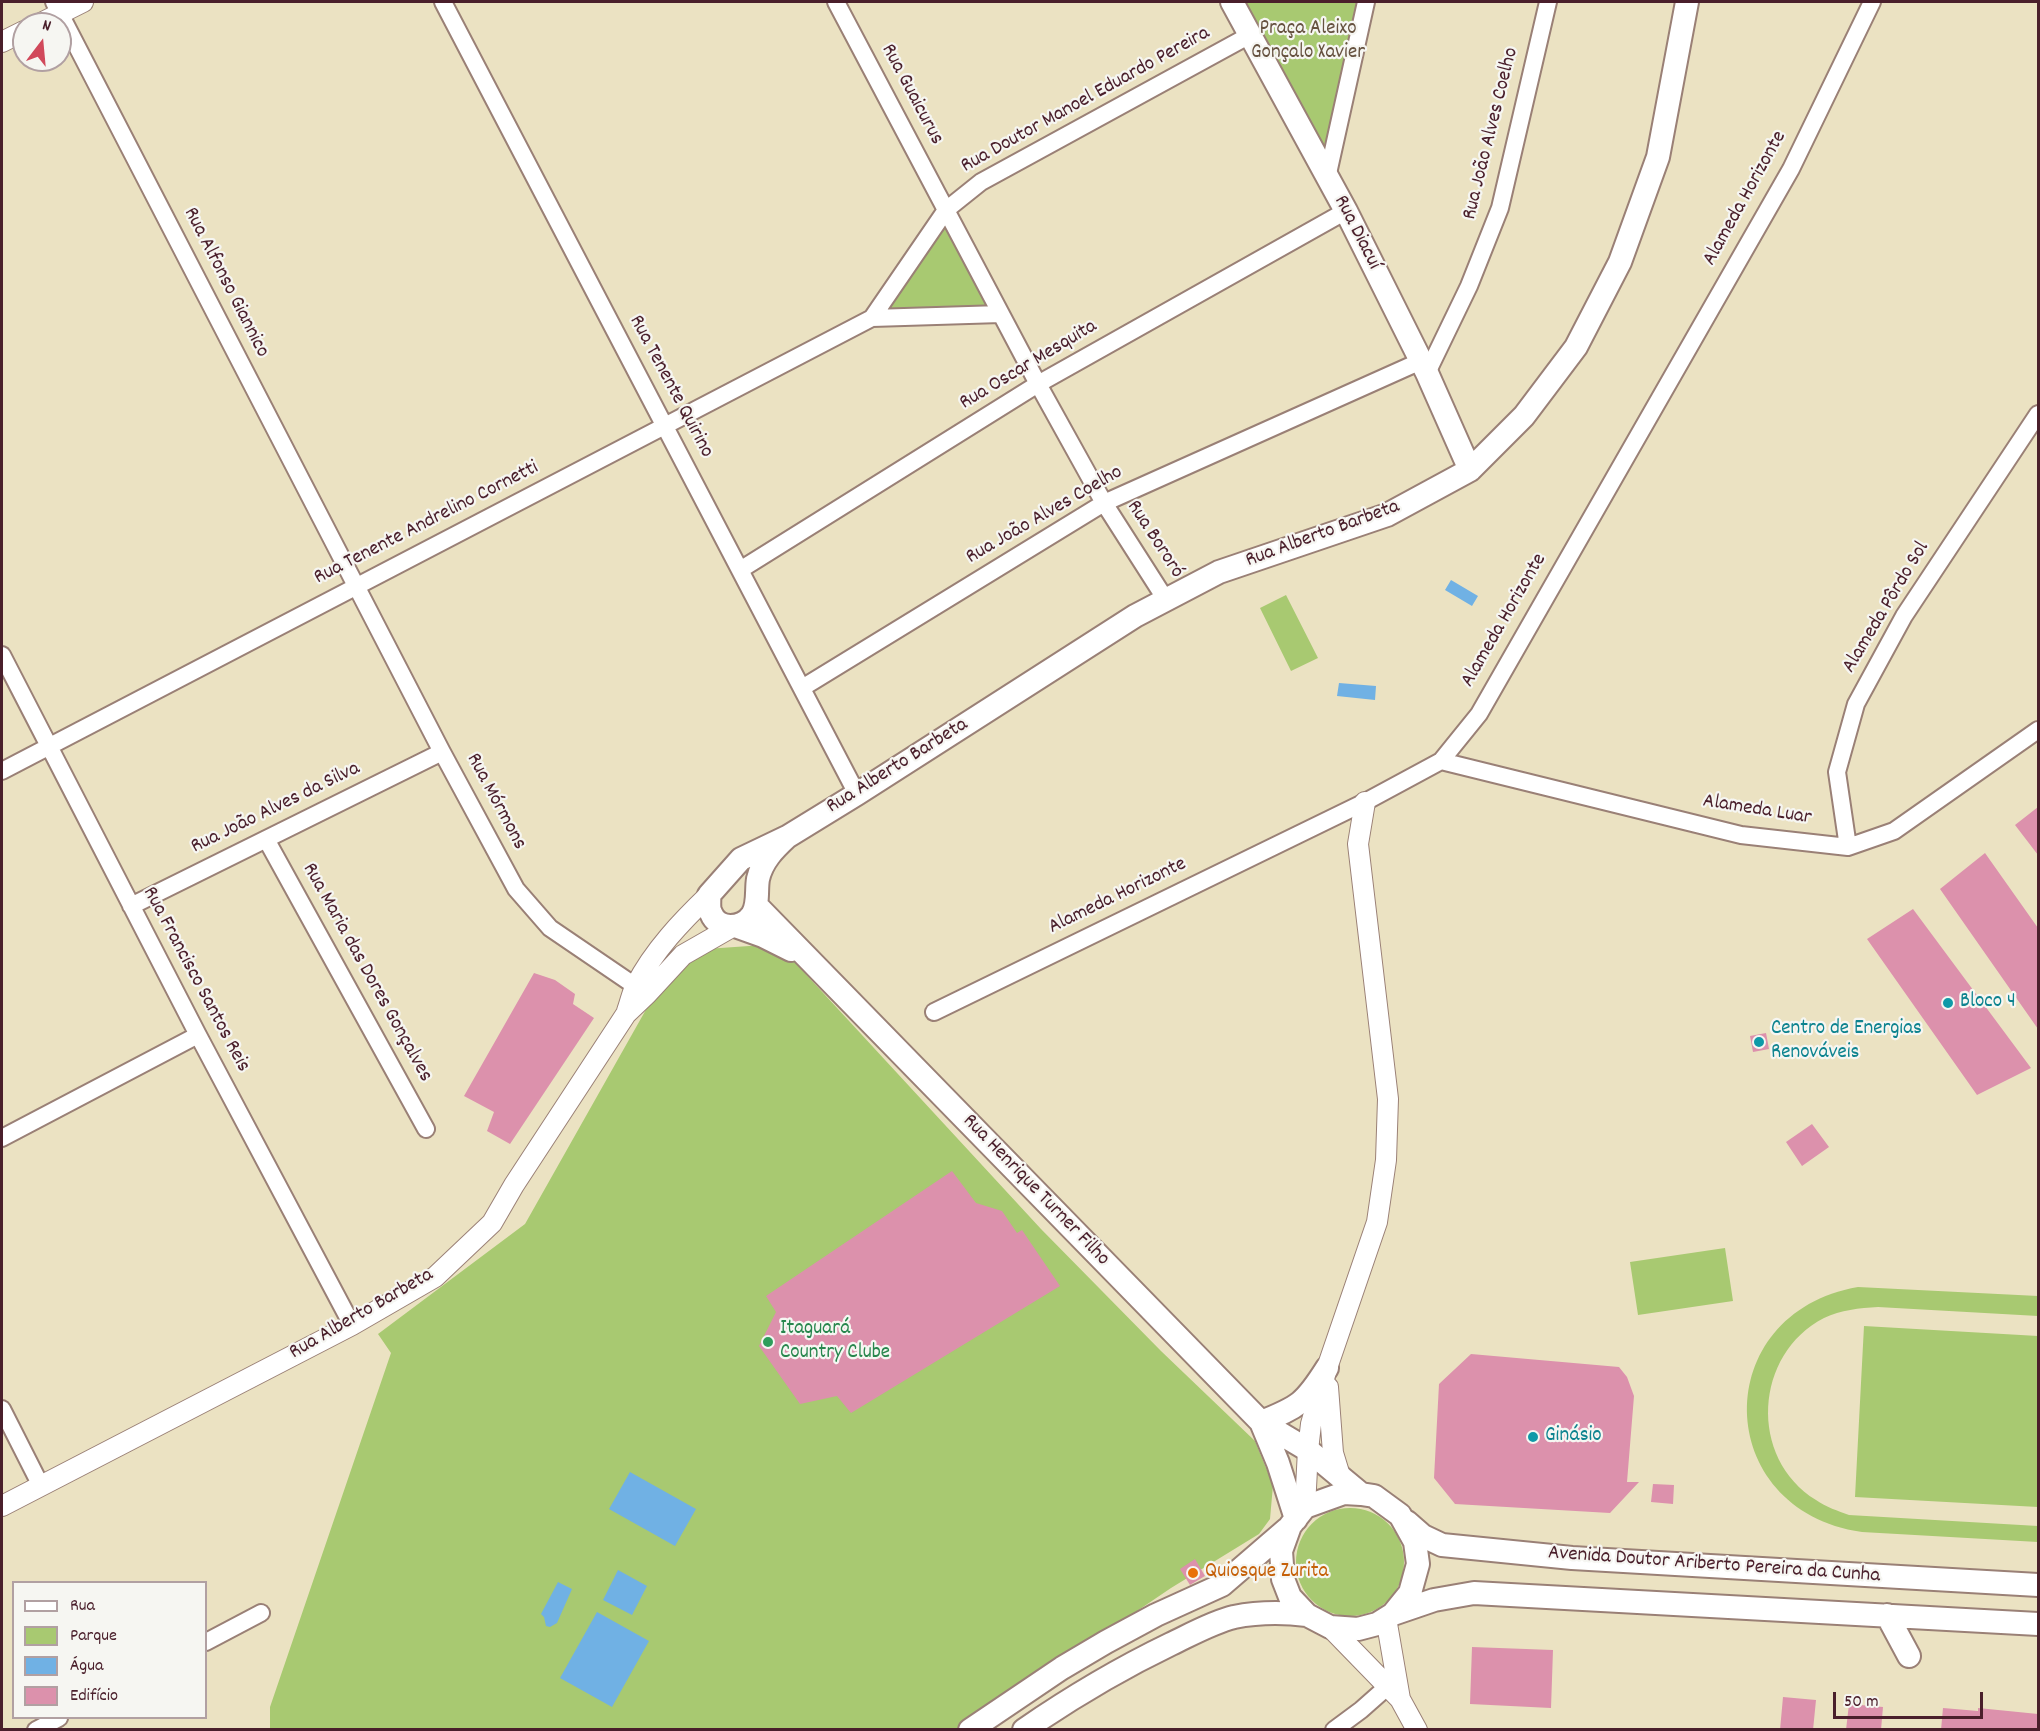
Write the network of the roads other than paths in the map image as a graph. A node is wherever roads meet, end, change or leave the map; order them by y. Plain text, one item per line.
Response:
1 (83, 2) edge
2 (443, 2) edge
3 (836, 2) edge
4 (1232, 2) edge
5 (1366, 2) edge
6 (1548, 2) edge
7 (1687, 2) edge
8 (1872, 2) edge
9 (57, 7) edge
10 (1250, 35) junction
11 (1327, 178) junction
12 (946, 210) junction
13 (1346, 211) junction
14 (1001, 314) junction
15 (872, 318) junction
16 (1424, 367) junction
17 (1038, 384) junction
18 (2038, 414) edge
19 (665, 426) junction
20 (1470, 470) junction
21 (1104, 503) junction
22 (740, 570) junction
23 (356, 586) junction
24 (1166, 600) junction
25 (2, 655) edge
26 (802, 688) junction
27 (2038, 730) edge
28 (48, 746) junction
29 (442, 752) junction
30 (1441, 761) junction
31 (2, 771) edge
32 (857, 794) junction
33 (1365, 802) junction
34 (787, 837) junction
35 (266, 839) junction
36 (1848, 847) junction
37 (714, 889) junction
38 (756, 904) junction
39 (131, 906) junction
40 (733, 927) junction
41 (808, 961) junction
42 (641, 990) junction
43 (934, 1012) dead end
44 (198, 1035) junction
45 (426, 1130) dead end
46 (2, 1138) edge
47 (352, 1325) junction
48 (1327, 1368) junction
49 (2, 1409) edge
50 (1261, 1422) junction
51 (1308, 1450) junction
52 (1340, 1476) junction
53 (41, 1486) junction
54 (1361, 1494) junction
55 (2, 1506) edge
56 (1400, 1515) junction
57 (1297, 1517) junction
58 (2038, 1585) edge
59 (261, 1613) dead end
60 (1307, 1615) junction
61 (1887, 1615) junction
62 (1390, 1616) junction
63 (2038, 1624) edge
64 (1330, 1627) junction
65 (207, 1641) edge
66 (1909, 1656) dead end
67 (1394, 1693) junction
68 (57, 1719) edge
69 (36, 1730) edge
70 (970, 1730) edge
71 (1024, 1730) edge
72 (1334, 1730) edge
73 (1417, 1730) edge

1 - 9 street
2 - 19 street, Rua Tenente Quirino
3 - 12 street, Rua Guaicurus
4 - 10 main road, Rua Diacuí
5 - 11 street
6 - 16 street, Rua João Alves Coelho
7 - 20 main road, Rua Alberto Barbeta
8 - 30 street, Alameda Horizonte
9 - 23 street, Rua Alfonso Giannico
10 - 11 main road, Rua Diacuí
10 - 12 street, Rua Doutor Manoel Eduardo Pereira
11 - 13 main road, Rua Diacuí
12 - 14 street, Rua Guaicurus
12 - 15 street, Rua Doutor Manoel Eduardo Pereira
13 - 16 main road, Rua Diacuí
13 - 17 street, Rua Oscar Mesquita
14 - 15 street
14 - 17 street, Rua Bororó
15 - 19 street, Rua Tenente Andrelino Cornetti
16 - 20 main road, Rua Diacuí
16 - 21 street, Rua João Alves Coelho
17 - 21 street, Rua Bororó
17 - 22 street, Rua Oscar Mesquita
18 - 36 street, Alameda Pôrdo Sol
19 - 22 street, Rua Tenente Quirino
19 - 23 street, Rua Tenente Andrelino Cornetti
20 - 24 main road, Rua Alberto Barbeta
21 - 24 street, Rua Bororó
21 - 26 street, Rua João Alves Coelho
22 - 26 street, Rua Tenente Quirino
23 - 28 street, Rua Tenente Andrelino Cornetti
23 - 29 street, Rua Mórmons
24 - 32 main road, Rua Alberto Barbeta
25 - 28 street, Rua Francisco Santos Reis
26 - 32 street, Rua Tenente Quirino
27 - 36 street, Alameda Luar
28 - 31 street, Rua Tenente Andrelino Cornetti
28 - 39 street, Rua Francisco Santos Reis
29 - 35 street, Rua João Alves da Silva
29 - 42 street, Rua Mórmons
30 - 33 street, Alameda Horizonte
30 - 36 street, Alameda Luar
32 - 34 main road, Rua Alberto Barbeta
33 - 43 street, Alameda Horizonte
33 - 48 street
34 - 37 main road
34 - 38 main road
35 - 39 street, Rua João Alves da Silva
35 - 45 street, Rua Maria das Dores Gonçalves
37 - 38 main road
37 - 40 main road
37 - 42 street
38 - 40 main road
38 - 41 main road
39 - 44 street, Rua Francisco Santos Reis
40 - 41 main road
40 - 42 street
41 - 50 main road, Rua Henrique Turner Filho
42 - 47 street, Rua Alberto Barbeta
44 - 46 street
44 - 47 street, Rua Francisco Santos Reis
47 - 53 street, Rua Alberto Barbeta
48 - 50 main road
48 - 51 street
48 - 52 street
49 - 53 street
50 - 51 main road, Rua Henrique Turner Filho
50 - 57 main road, Rua Henrique Turner Filho
51 - 52 main road, Rua Henrique Turner Filho
51 - 57 street
52 - 54 main road, Rua Henrique Turner Filho
53 - 55 street, Rua Alberto Barbeta
54 - 56 main road
54 - 57 main road
56 - 58 main road, Avenida Doutor Ariberto Pereira da Cunha
56 - 62 main road
57 - 60 main road
57 - 70 main road
59 - 65 street
60 - 64 main road
60 - 71 main road
61 - 62 main road, Avenida Doutor Ariberto Pereira da Cunha
61 - 63 main road, Avenida Doutor Ariberto Pereira da Cunha
61 - 66 main road
62 - 64 main road
62 - 67 street
64 - 67 street
67 - 72 street
67 - 73 street
68 - 69 street

